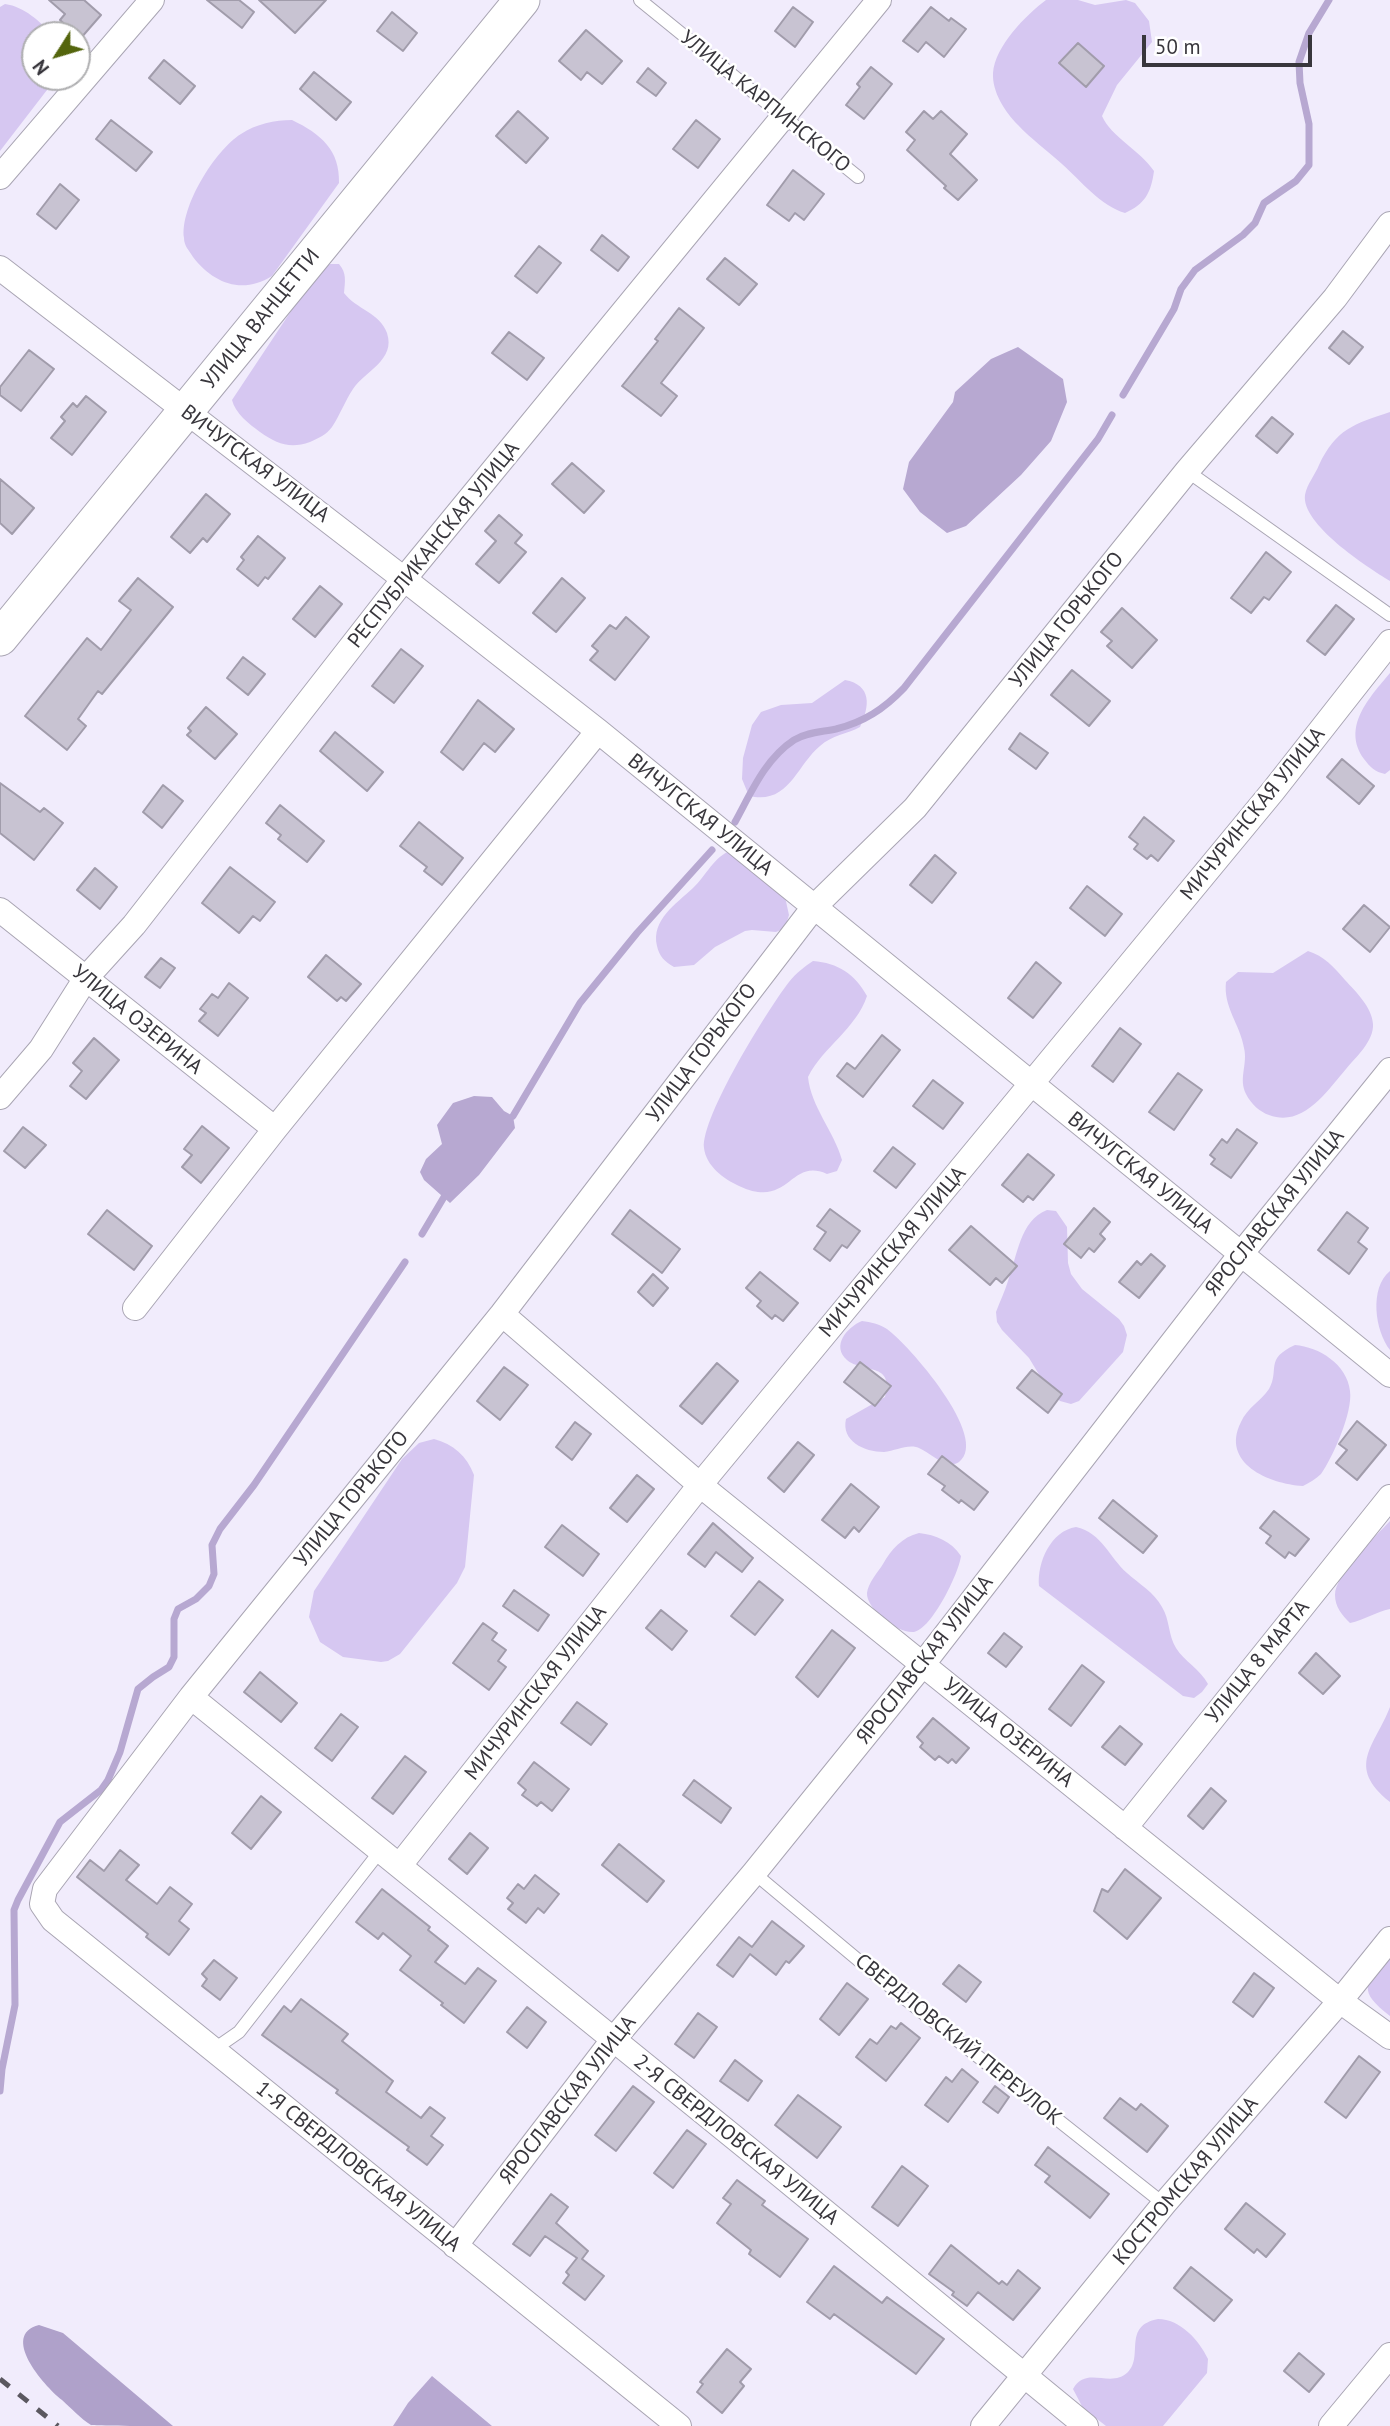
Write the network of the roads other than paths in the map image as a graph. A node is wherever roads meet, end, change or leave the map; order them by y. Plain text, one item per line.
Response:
1 (152, 0) edge
2 (522, 0) edge
3 (640, 0) edge
4 (879, 0) edge
5 (784, 118) junction
6 (0, 177) edge
7 (858, 177) dead end
8 (1390, 224) edge
9 (0, 268) edge
10 (186, 412) junction
11 (1187, 471) junction
12 (404, 579) junction
13 (1390, 615) edge
14 (0, 638) edge
15 (1390, 642) edge
16 (598, 731) junction
17 (814, 907) junction
18 (0, 910) edge
19 (86, 978) junction
20 (1390, 1070) edge
21 (1031, 1085) junction
22 (0, 1097) edge
23 (275, 1129) junction
24 (1241, 1254) junction
25 (135, 1308) dead end
26 (502, 1314) junction
27 (1390, 1375) edge
28 (700, 1485) junction
29 (1390, 1497) edge
30 (923, 1664) junction
31 (191, 1697) junction
32 (1125, 1828) junction
33 (390, 1858) junction
34 (754, 1874) junction
35 (42, 1904) joint
36 (1390, 1939) edge
37 (1340, 2001) junction
38 (1390, 2037) edge
39 (613, 2040) junction
40 (213, 2050) junction
41 (1164, 2204) junction
42 (455, 2246) junction
43 (1390, 2355) edge
44 (1023, 2376) junction
45 (678, 2426) edge
46 (983, 2426) edge
47 (1086, 2426) edge
48 (1331, 2426) edge

1 - 6 street
2 - 10 street, УЛИЦА ВАНЦЕТТИ
3 - 5 lane, УЛИЦА КАРПИНСКОГО
4 - 5 street, РЕСПУБЛИКАНСКАЯ УЛИЦА
5 - 7 lane, УЛИЦА КАРПИНСКОГО
5 - 12 street, РЕСПУБЛИКАНСКАЯ УЛИЦА
8 - 11 street, УЛИЦА ГОРЬКОГО
9 - 10 street, ВИЧУГСКАЯ УЛИЦА
10 - 12 street, ВИЧУГСКАЯ УЛИЦА
10 - 14 street, УЛИЦА ВАНЦЕТТИ
11 - 13 lane
11 - 17 street, УЛИЦА ГОРЬКОГО
12 - 16 street, ВИЧУГСКАЯ УЛИЦА
12 - 19 street, РЕСПУБЛИКАНСКАЯ УЛИЦА
15 - 21 street, МИЧУРИНСКАЯ УЛИЦА
16 - 17 street, ВИЧУГСКАЯ УЛИЦА
16 - 23 street
17 - 21 street, ВИЧУГСКАЯ УЛИЦА
17 - 26 street, УЛИЦА ГОРЬКОГО
18 - 19 street, УЛИЦА ОЗЕРИНА
19 - 22 street, РЕСПУБЛИКАНСКАЯ УЛИЦА
19 - 23 street, УЛИЦА ОЗЕРИНА
20 - 24 street, ЯРОСЛАВСКАЯ УЛИЦА
21 - 24 street, ВИЧУГСКАЯ УЛИЦА
21 - 28 street, МИЧУРИНСКАЯ УЛИЦА
23 - 25 street
24 - 27 street, ВИЧУГСКАЯ УЛИЦА
24 - 30 street, ЯРОСЛАВСКАЯ УЛИЦА
26 - 28 street, УЛИЦА ОЗЕРИНА
26 - 31 street, УЛИЦА ГОРЬКОГО
28 - 30 street, УЛИЦА ОЗЕРИНА
28 - 33 street, МИЧУРИНСКАЯ УЛИЦА
29 - 32 street, УЛИЦА 8 МАРТА
30 - 32 street, УЛИЦА ОЗЕРИНА
30 - 34 street, ЯРОСЛАВСКАЯ УЛИЦА
31 - 33 street, 2-Я СВЕРДЛОВСКАЯ УЛИЦА
31 - 35 street, УЛИЦА ГОРЬКОГО
32 - 37 street, УЛИЦА ОЗЕРИНА
33 - 39 street, 2-Я СВЕРДЛОВСКАЯ УЛИЦА
33 - 40 lane
34 - 39 street, ЯРОСЛАВСКАЯ УЛИЦА
34 - 41 lane, СВЕРДЛОВСКИЙ ПЕРЕУЛОК
35 - 40 street, 1-Я СВЕРДЛОВСКАЯ УЛИЦА
36 - 37 street, КОСТРОМСКАЯ УЛИЦА
37 - 38 street, УЛИЦА ОЗЕРИНА
37 - 41 street, КОСТРОМСКАЯ УЛИЦА
39 - 42 street, ЯРОСЛАВСКАЯ УЛИЦА
39 - 44 street, 2-Я СВЕРДЛОВСКАЯ УЛИЦА
40 - 42 street, 1-Я СВЕРДЛОВСКАЯ УЛИЦА
41 - 44 street, КОСТРОМСКАЯ УЛИЦА
42 - 45 street, 1-Я СВЕРДЛОВСКАЯ УЛИЦА
43 - 48 street
44 - 46 street, КОСТРОМСКАЯ УЛИЦА
44 - 47 street, 2-Я СВЕРДЛОВСКАЯ УЛИЦА

